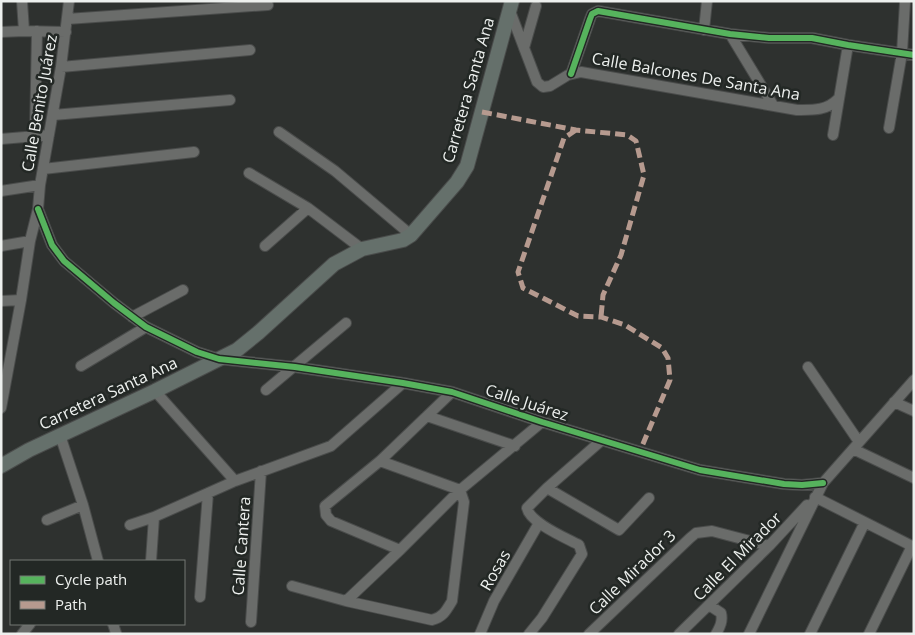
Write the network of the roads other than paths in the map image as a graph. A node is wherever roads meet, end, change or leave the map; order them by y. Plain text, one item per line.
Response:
1 (22, 1) edge
2 (69, 1) edge
3 (707, 1) edge
4 (903, 1) edge
5 (914, 3) edge
6 (268, 5) dead end
7 (511, 6) edge
8 (536, 6) dead end
9 (68, 19) junction
10 (704, 30) junction
11 (24, 31) junction
12 (37, 31) junction
13 (1, 32) edge
14 (66, 32) junction
15 (730, 34) junction
16 (848, 45) junction
17 (524, 48) junction
18 (250, 50) dead end
19 (902, 53) junction
20 (914, 55) edge
21 (61, 67) junction
22 (571, 74) junction
23 (838, 99) junction
24 (230, 100) dead end
25 (773, 104) junction
26 (53, 116) junction
27 (889, 128) dead end
28 (279, 132) dead end
29 (49, 134) junction
30 (833, 135) dead end
31 (34, 136) junction
32 (1, 139) edge
33 (194, 152) dead end
34 (43, 169) junction
35 (249, 173) dead end
36 (40, 185) junction
37 (1, 191) edge
38 (308, 208) junction
39 (38, 209) junction
40 (411, 236) junction
41 (30, 241) junction
42 (1, 246) edge
43 (265, 246) dead end
44 (362, 249) junction
45 (183, 290) dead end
46 (1, 300) edge
47 (22, 300) junction
48 (132, 317) junction
49 (346, 323) dead end
50 (146, 327) junction
51 (13, 351) junction
52 (1, 353) edge
53 (220, 359) junction
54 (81, 366) dead end
55 (295, 366) junction
56 (808, 368) dead end
57 (914, 380) edge
58 (403, 382) junction
59 (266, 390) dead end
60 (155, 391) junction
61 (452, 392) junction
62 (894, 402) junction
63 (1, 408) edge
64 (914, 411) edge
65 (427, 416) junction
66 (542, 422) junction
67 (60, 435) junction
68 (602, 440) junction
69 (856, 445) junction
70 (515, 446) junction
71 (380, 461) junction
72 (1, 466) edge
73 (261, 471) junction
74 (914, 478) edge
75 (235, 481) junction
76 (823, 482) junction
77 (547, 488) junction
78 (460, 490) junction
79 (208, 493) junction
80 (815, 497) junction
81 (648, 498) dead end
82 (83, 505) junction
83 (154, 517) junction
84 (47, 520) dead end
85 (539, 523) junction
86 (864, 524) junction
87 (130, 526) dead end
88 (769, 546) junction
89 (913, 547) edge
90 (400, 550) junction
91 (98, 560) edge
92 (151, 560) edge
93 (292, 586) dead end
94 (200, 597) dead end
95 (346, 601) junction
96 (709, 606) junction
97 (251, 622) dead end
98 (480, 634) edge
99 (529, 634) edge
100 (589, 634) edge
101 (679, 634) edge
102 (716, 634) edge
103 (750, 634) edge
104 (810, 634) edge
105 (869, 634) edge

1 - 11 street
2 - 9 street, Calle Benito Juárez
3 - 10 street
4 - 5 street
4 - 19 street
6 - 9 street
7 - 17 street, Calle Balcones De Santa Ana
7 - 40 main road, Carretera Santa Ana
8 - 17 street
9 - 14 street, Calle Benito Juárez
10 - 15 street
10 - 22 street
11 - 12 street
11 - 13 street
12 - 14 street
12 - 31 street
14 - 21 street, Calle Benito Juárez
15 - 16 street
15 - 25 street
16 - 19 street
16 - 23 street
17 - 22 street, Calle Balcones De Santa Ana
18 - 21 street
19 - 20 street
19 - 27 street
21 - 26 street, Calle Benito Juárez
22 - 25 street, Calle Balcones De Santa Ana
23 - 25 street, Calle Balcones De Santa Ana
23 - 30 street
24 - 26 street
26 - 29 street, Calle Benito Juárez
28 - 40 street
29 - 31 street
29 - 34 street, Calle Benito Juárez
31 - 32 street
33 - 34 street
34 - 36 street, Calle Benito Juárez
35 - 38 street
36 - 37 street
36 - 39 street, Calle Benito Juárez
38 - 43 street
38 - 44 street
39 - 41 street, Calle Benito Juárez
39 - 48 street, Calle Benito Juárez
40 - 44 main road, Carretera Santa Ana
41 - 42 street
41 - 47 street, Calle Benito Juárez
44 - 53 main road, Carretera Santa Ana
45 - 48 street
46 - 47 street
47 - 51 street, Calle Benito Juárez
48 - 50 street, Calle Benito Juárez
49 - 55 street
50 - 53 street, Calle Benito Juárez
50 - 54 street
51 - 52 street
51 - 63 street, Calle Benito Juárez
53 - 55 street, Calle Juárez
53 - 60 main road, Carretera Santa Ana
55 - 58 street, Calle Juárez
55 - 59 street
56 - 69 street
57 - 62 street
58 - 61 street, Calle Juárez
58 - 73 street
60 - 67 main road, Carretera Santa Ana
60 - 75 street, Calle Cantera
61 - 65 street
61 - 66 street, Calle Juárez
62 - 64 street
62 - 69 street
65 - 70 street
65 - 71 street
66 - 68 street, Calle Juárez
66 - 70 street
67 - 72 main road, Carretera Santa Ana
67 - 82 street
68 - 76 street, Calle Juárez
68 - 77 street
69 - 74 street
69 - 76 street
70 - 78 street
71 - 78 street
71 - 90 street
73 - 75 street
73 - 97 street, Calle Cantera
75 - 79 street
76 - 80 street
77 - 81 street
77 - 85 street
78 - 90 street
78 - 95 street
79 - 83 street
79 - 94 street
80 - 86 street
80 - 88 street, Calle El Mirador
80 - 103 street
82 - 84 street
82 - 91 street
83 - 87 street
83 - 92 street
85 - 98 street, Rosas
85 - 99 street
86 - 89 street
86 - 104 street
88 - 96 street, Calle El Mirador
88 - 100 street, Calle Mirador 3
89 - 105 street
90 - 95 street
93 - 95 street
96 - 101 street, Calle El Mirador
96 - 102 street

